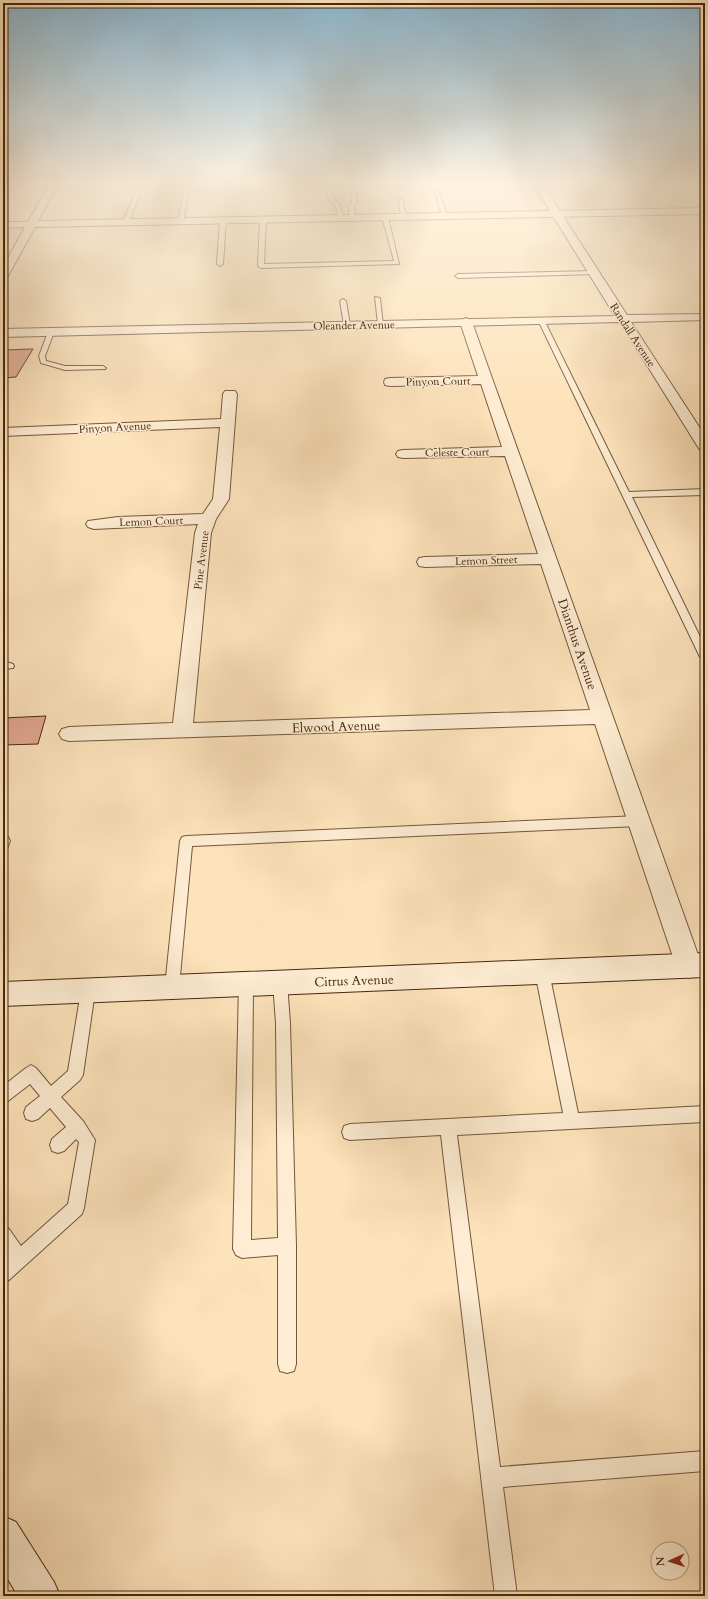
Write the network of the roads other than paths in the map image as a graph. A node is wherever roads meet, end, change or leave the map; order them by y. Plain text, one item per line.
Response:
1 (14, 257) edge
2 (221, 257) edge
3 (261, 257) edge
4 (395, 257) edge
5 (583, 257) edge
6 (220, 264) dead end
7 (594, 273) junction
8 (3, 276) edge
9 (458, 276) dead end
10 (377, 298) dead end
11 (343, 301) dead end
12 (705, 316) edge
13 (623, 318) junction
14 (541, 320) junction
15 (466, 322) junction
16 (381, 324) junction
17 (347, 325) junction
18 (51, 332) junction
19 (3, 333) edge
20 (103, 368) dead end
21 (486, 380) junction
22 (390, 382) dead end
23 (230, 394) dead end
24 (228, 423) junction
25 (3, 432) edge
26 (703, 440) edge
27 (512, 451) junction
28 (403, 454) dead end
29 (705, 492) edge
30 (626, 495) junction
31 (208, 519) junction
32 (94, 524) dead end
33 (548, 558) junction
34 (425, 562) dead end
35 (705, 657) edge
36 (603, 717) junction
37 (182, 730) junction
38 (69, 734) dead end
39 (639, 822) junction
40 (697, 965) edge
41 (542, 972) junction
42 (280, 983) junction
43 (246, 984) junction
44 (172, 987) junction
45 (88, 991) junction
46 (3, 994) edge
47 (3, 1096) edge
48 (51, 1097) junction
49 (32, 1113) dead end
50 (705, 1114) edge
51 (572, 1121) junction
52 (76, 1127) junction
53 (448, 1128) junction
54 (350, 1132) dead end
55 (58, 1145) dead end
56 (3, 1235) edge
57 (287, 1246) junction
58 (20, 1259) junction
59 (3, 1274) edge
60 (287, 1364) dead end
61 (705, 1461) edge
62 (492, 1478) junction
63 (3, 1535) edge
64 (40, 1596) edge
65 (506, 1596) edge

1 - 8 street
2 - 6 lane
3 - 4 lane
5 - 7 street, Randall Avenue
7 - 9 lane
7 - 13 street, Randall Avenue
10 - 16 lane
11 - 17 lane
12 - 13 street, Oleander Avenue
13 - 14 street, Oleander Avenue
13 - 26 street, Randall Avenue
14 - 15 street, Oleander Avenue
14 - 30 lane
15 - 16 street, Oleander Avenue
15 - 21 street, Dianthus Avenue
16 - 17 street, Oleander Avenue
17 - 18 street, Oleander Avenue
18 - 19 street, Oleander Avenue
18 - 20 lane
21 - 22 street, Pinyon Court
21 - 27 street, Dianthus Avenue
23 - 24 street, Pine Avenue
24 - 25 street, Pinyon Avenue
24 - 31 street, Pine Avenue
27 - 28 street, Celeste Court
27 - 33 street, Dianthus Avenue
29 - 30 lane
30 - 35 lane
31 - 32 street, Lemon Court
31 - 37 street, Pine Avenue
33 - 34 street, Lemon Street
33 - 36 street, Dianthus Avenue
36 - 37 street, Elwood Avenue
36 - 39 street, Dianthus Avenue
37 - 38 street, Elwood Avenue
39 - 40 street, Dianthus Avenue
39 - 44 lane
40 - 41 street, Citrus Avenue
41 - 42 street, Citrus Avenue
41 - 51 lane
42 - 43 street, Citrus Avenue
42 - 57 lane
43 - 44 street, Citrus Avenue
43 - 57 lane
44 - 45 street, Citrus Avenue
45 - 46 street, Citrus Avenue
45 - 48 lane
47 - 48 lane
48 - 49 lane
48 - 52 lane
50 - 51 lane
51 - 53 lane
52 - 55 lane
52 - 58 lane
53 - 54 lane
53 - 62 lane
56 - 58 lane
57 - 60 lane
58 - 59 lane
61 - 62 lane
62 - 65 lane
63 - 64 street

